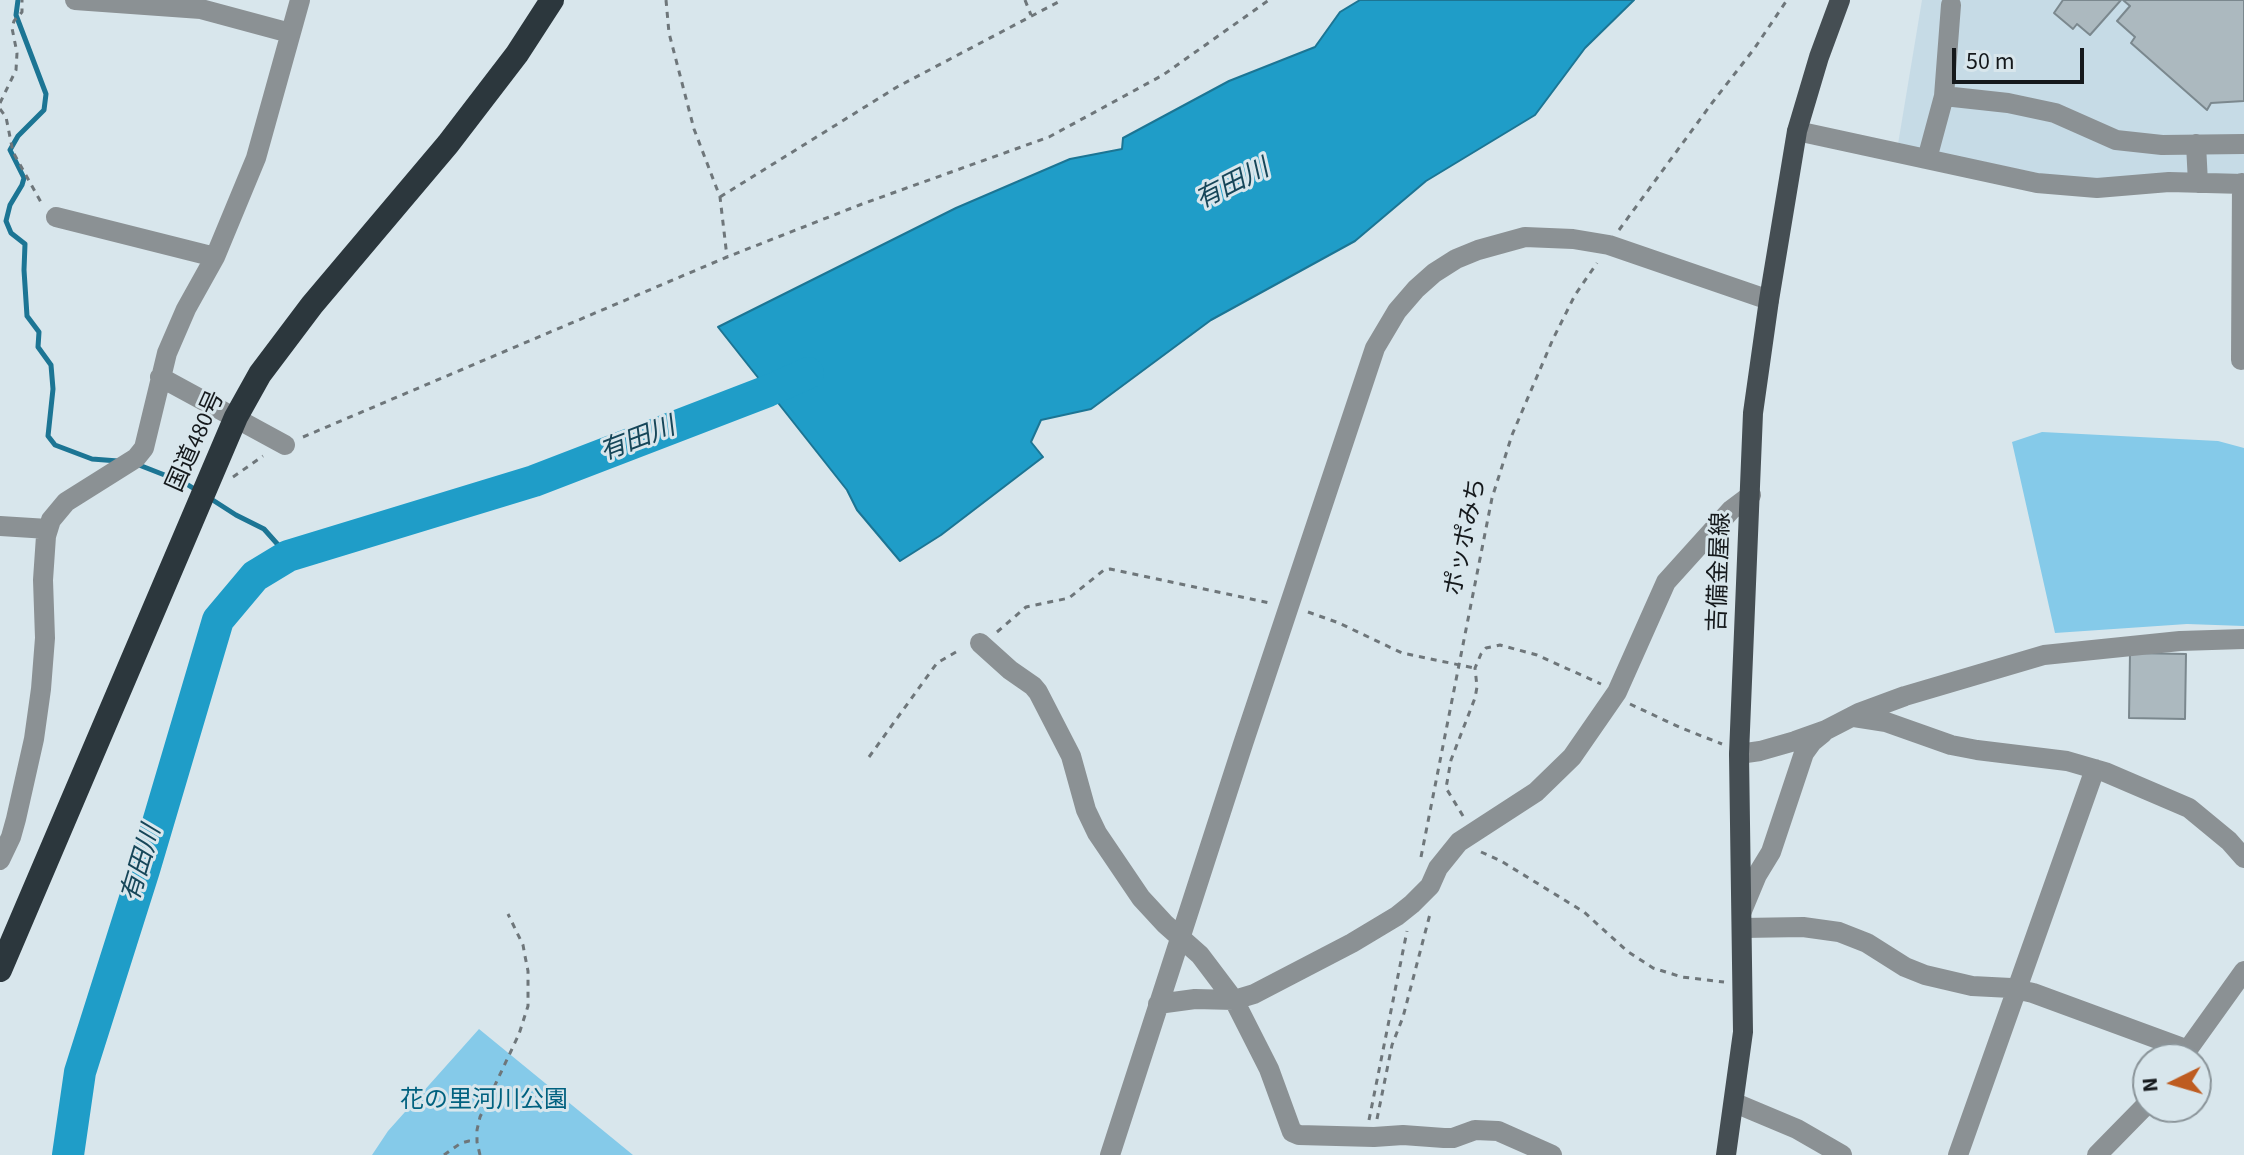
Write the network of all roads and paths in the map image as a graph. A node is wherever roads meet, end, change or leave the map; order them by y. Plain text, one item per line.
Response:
1 (22, 0) edge
2 (75, 0) edge
3 (300, 0) edge
4 (552, 0) edge
5 (666, 0) edge
6 (1025, 0) edge
7 (1062, 0) edge
8 (1269, 0) edge
9 (1787, 0) edge
10 (1840, 0) edge
11 (132, 2) edge
12 (1951, 5) dead end
13 (1032, 16) junction
14 (290, 33) junction
15 (1944, 96) junction
16 (0, 103) edge
17 (0, 109) edge
18 (1797, 131) junction
19 (2196, 144) junction
20 (2244, 144) edge
21 (1927, 159) junction
22 (2198, 183) junction
23 (2243, 184) edge
24 (720, 197) junction
25 (56, 217) joint
26 (1609, 245) junction
27 (215, 257) junction
28 (727, 257) junction
29 (1769, 300) junction
30 (2241, 360) dead end
31 (160, 377) junction
32 (236, 417) junction
33 (285, 445) junction
34 (225, 483) dead end
35 (1751, 495) junction
36 (0, 526) edge
37 (48, 529) junction
38 (1288, 607) junction
39 (2244, 639) edge
40 (980, 643) junction
41 (1459, 664) junction
42 (1475, 668) junction
43 (1617, 692) junction
44 (1852, 717) junction
45 (1826, 730) junction
46 (1739, 751) junction
47 (869, 757) dead end
48 (2095, 769) junction
49 (1467, 837) junction
50 (2244, 858) edge
51 (1421, 859) dead end
52 (0, 860) edge
53 (1430, 886) junction
54 (1412, 904) junction
55 (508, 914) dead end
56 (1742, 919) junction
57 (1179, 938) junction
58 (0, 970) edge
59 (2244, 971) edge
60 (1743, 983) junction
61 (2018, 989) junction
62 (1234, 1000) junction
63 (1158, 1004) junction
64 (2156, 1043) edge
65 (2192, 1043) edge
66 (1735, 1103) junction
67 (2132, 1119) edge
68 (1370, 1137) junction
69 (477, 1142) junction
70 (444, 1155) edge
71 (480, 1155) edge
72 (1110, 1155) edge
73 (1552, 1155) edge
74 (1726, 1155) edge
75 (1842, 1155) edge
76 (1958, 1155) edge
77 (2097, 1155) edge

1 - 16 path
2 - 11 street
3 - 14 street
4 - 32 highway, 国道480号
5 - 24 path
6 - 13 path
7 - 13 path
8 - 28 path
9 - 26 path, ポッポみち
10 - 18 main road, 吉備金屋線
11 - 14 street
12 - 15 street
13 - 24 path
14 - 27 street
15 - 19 street
15 - 21 street
17 - 25 path
18 - 21 street
18 - 29 main road, 吉備金屋線
19 - 20 street
19 - 22 street
21 - 22 street
22 - 23 street
23 - 30 street
24 - 28 path
25 - 27 street
26 - 29 street
26 - 38 street
26 - 41 path, ポッポみち
27 - 31 street
28 - 33 path
29 - 35 main road, 吉備金屋線
31 - 32 street
31 - 37 street
32 - 33 street
32 - 58 highway, 国道480号
33 - 34 path
35 - 43 street
35 - 46 main road, 吉備金屋線
36 - 37 street
37 - 52 street
38 - 40 path
38 - 41 path
38 - 57 street
39 - 44 street
40 - 47 path
40 - 57 street
41 - 42 path
41 - 51 path, ポッポみち
42 - 43 path
42 - 49 path
43 - 46 path
43 - 49 street
44 - 45 street
44 - 48 street
45 - 46 street
45 - 56 street
46 - 56 main road, 吉備金屋線
48 - 50 street
48 - 61 street
49 - 53 street
49 - 60 path
53 - 54 street
53 - 68 path
54 - 62 street
54 - 68 path
55 - 69 path
56 - 60 main road, 吉備金屋線
56 - 61 street
57 - 62 street
57 - 63 street
59 - 65 street
60 - 66 main road, 吉備金屋線
61 - 64 street
61 - 76 street
62 - 63 street
62 - 68 street
63 - 72 street
66 - 74 main road, 吉備金屋線
66 - 75 street
67 - 77 street
68 - 73 street
69 - 70 path
69 - 71 path

